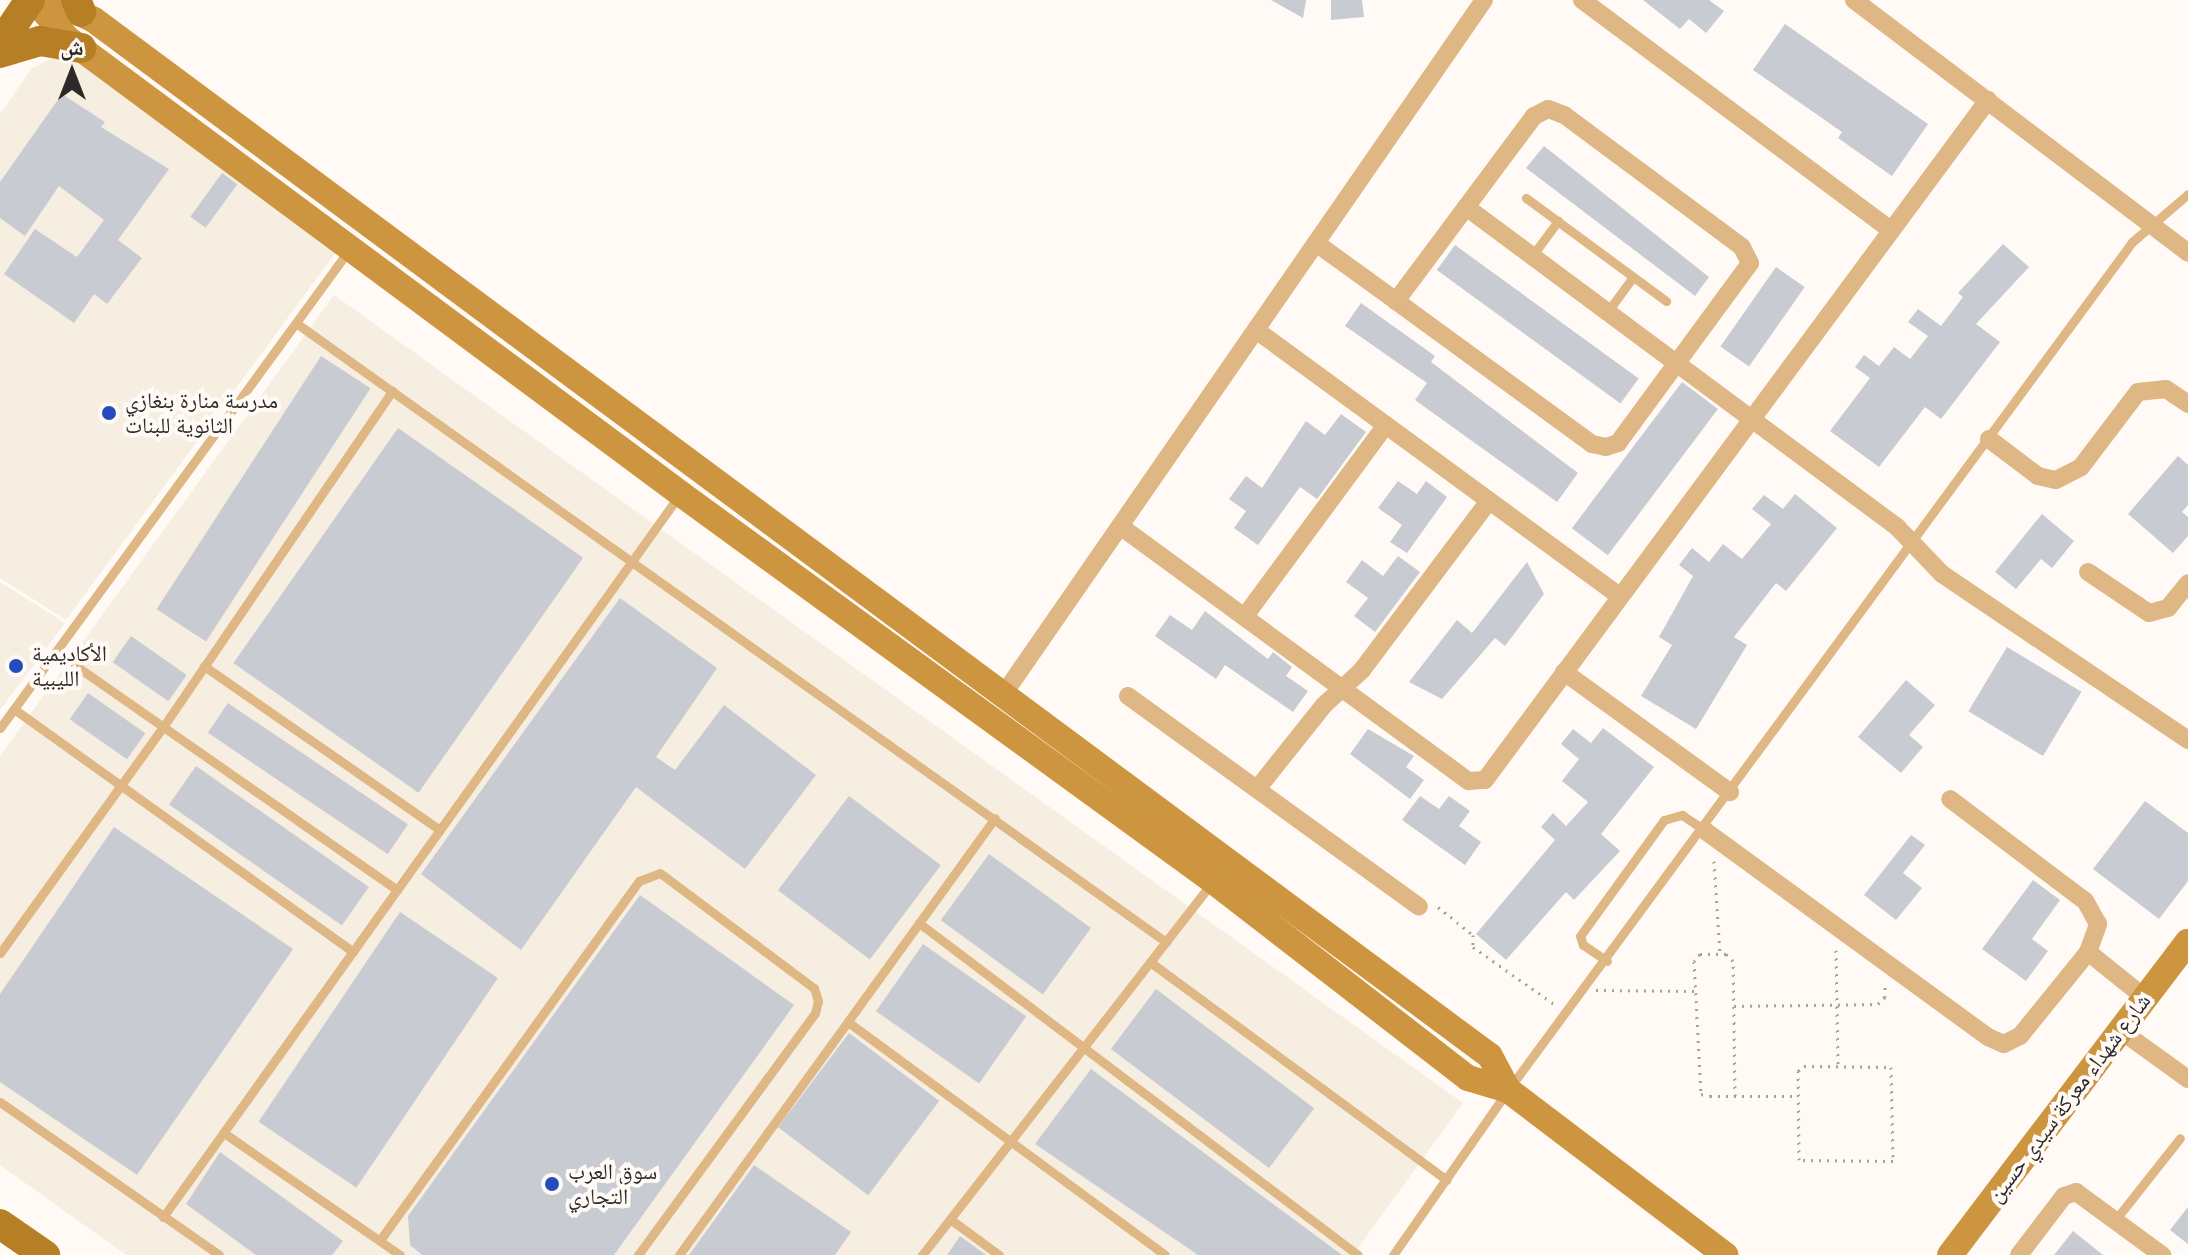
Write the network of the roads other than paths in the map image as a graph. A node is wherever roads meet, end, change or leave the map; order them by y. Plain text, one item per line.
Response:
1 (32, 0) edge
2 (43, 0) edge
3 (1484, 0) edge
4 (1582, 0) edge
5 (1854, 0) edge
6 (79, 6) edge
7 (0, 44) edge
8 (81, 48) junction
9 (0, 53) edge
10 (1988, 100) junction
11 (2188, 194) edge
12 (1526, 198) dead end
13 (1466, 207) junction
14 (1558, 221) junction
15 (2149, 224) junction
16 (1891, 230) junction
17 (1316, 243) junction
18 (351, 247) junction
19 (2188, 253) edge
20 (1532, 256) junction
21 (1633, 277) junction
22 (1396, 301) junction
23 (1666, 301) dead end
24 (1608, 311) junction
25 (296, 323) junction
26 (1256, 330) junction
27 (1678, 363) junction
28 (392, 391) junction
29 (2188, 404) edge
30 (1752, 420) junction
31 (1386, 425) junction
32 (1989, 439) junction
33 (681, 494) junction
34 (1489, 501) junction
35 (1120, 526) junction
36 (1912, 541) junction
37 (633, 560) junction
38 (2088, 572) dead end
39 (2187, 587) edge
40 (1619, 596) junction
41 (1245, 616) junction
42 (56, 652) junction
43 (204, 666) junction
44 (1564, 672) junction
45 (1343, 686) junction
46 (1003, 695) junction
47 (1128, 696) dead end
48 (14, 709) junction
49 (163, 727) junction
50 (0, 728) edge
51 (2188, 740) edge
52 (119, 787) junction
53 (1257, 789) junction
54 (1730, 792) junction
55 (1950, 799) dead end
56 (995, 818) junction
57 (440, 830) junction
58 (1708, 833) junction
59 (1213, 881) junction
60 (397, 890) junction
61 (1419, 907) road end
62 (919, 923) junction
63 (1166, 942) junction
64 (2188, 942) edge
65 (353, 952) junction
66 (2088, 952) junction
67 (0, 953) edge
68 (1607, 961) junction
69 (1150, 962) junction
70 (2145, 998) junction
71 (848, 1022) junction
72 (2120, 1030) junction
73 (1082, 1050) junction
74 (2188, 1079) edge
75 (1508, 1090) junction
76 (0, 1102) edge
77 (224, 1133) junction
78 (2180, 1138) dead end
79 (1009, 1143) junction
80 (1447, 1180) junction
81 (163, 1217) junction
82 (950, 1219) junction
83 (2116, 1219) junction
84 (0, 1224) edge
85 (380, 1240) junction
86 (45, 1255) edge
87 (219, 1255) edge
88 (400, 1255) edge
89 (638, 1255) edge
90 (679, 1255) edge
91 (922, 1255) edge
92 (999, 1255) edge
93 (1165, 1255) edge
94 (1358, 1255) edge
95 (1393, 1255) edge
96 (1725, 1255) edge
97 (1950, 1255) edge
98 (2019, 1255) edge
99 (2162, 1255) edge

1 - 7 main road
1 - 8 main road
2 - 6 main road
3 - 17 street
4 - 16 street
5 - 10 street
6 - 46 main road
8 - 9 main road
8 - 18 main road
10 - 15 street
10 - 16 street
11 - 15 lane
12 - 14 lane
13 - 20 street
13 - 22 street
13 - 27 street
14 - 20 lane
14 - 21 lane
15 - 19 street
15 - 32 lane
16 - 30 street
17 - 22 street
17 - 26 street
18 - 25 lane
18 - 33 main road
20 - 24 street
21 - 23 lane
21 - 24 lane
22 - 27 street
24 - 27 street
25 - 28 lane
25 - 42 lane
26 - 31 street
26 - 35 street
27 - 30 street
28 - 37 lane
28 - 43 lane
29 - 32 street
30 - 36 street
30 - 40 street
31 - 34 street
31 - 41 street
32 - 36 lane
33 - 37 lane
33 - 59 main road
34 - 40 street
34 - 45 street
35 - 41 street
35 - 46 street
36 - 51 street
36 - 54 lane
37 - 56 lane
37 - 57 lane
38 - 39 street
40 - 44 street
41 - 45 street
42 - 48 lane
42 - 49 lane
43 - 49 lane
43 - 57 lane
44 - 45 street
44 - 54 street
45 - 53 street
46 - 75 main road
47 - 53 street
48 - 50 lane
48 - 52 lane
49 - 52 lane
49 - 60 lane
52 - 65 lane
52 - 67 lane
53 - 61 street
54 - 58 lane
55 - 66 street
56 - 62 lane
56 - 63 lane
57 - 60 lane
58 - 66 street
58 - 68 lane
58 - 68 lane
59 - 63 lane
59 - 75 main road
60 - 65 lane
62 - 71 lane
62 - 73 lane
63 - 69 lane
64 - 70 main road, شارع شهداء معركة سيدي حسين
65 - 77 lane
66 - 70 street
68 - 75 lane
69 - 73 lane
69 - 80 lane
70 - 72 main road, شارع شهداء معركة سيدي حسين
71 - 79 lane
71 - 90 lane
72 - 74 street
72 - 97 main road, شارع شهداء معركة سيدي حسين
73 - 79 lane
73 - 94 lane
75 - 80 lane
75 - 96 main road
76 - 81 lane
77 - 81 lane
77 - 85 lane
78 - 83 lane
79 - 82 lane
79 - 93 lane
80 - 95 lane
81 - 87 lane
82 - 91 lane
82 - 92 lane
83 - 98 street
83 - 99 street
84 - 86 main road
85 - 88 lane
85 - 89 lane

